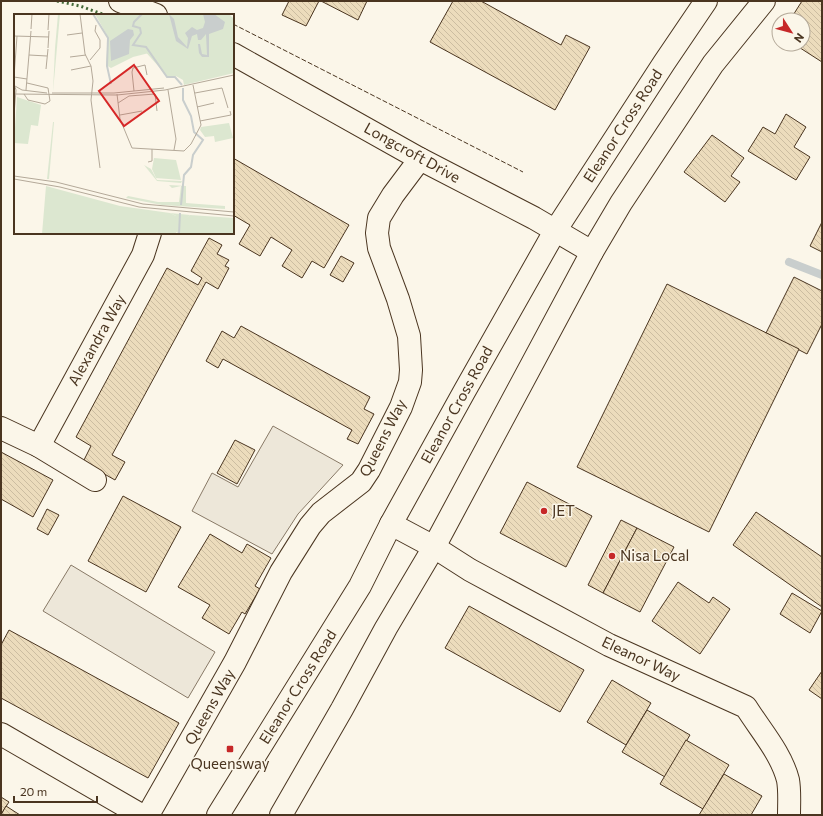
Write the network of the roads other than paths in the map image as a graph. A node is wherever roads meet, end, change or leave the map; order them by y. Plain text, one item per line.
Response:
1 (120, 1) edge
2 (706, 1) edge
3 (764, 1) edge
4 (153, 14) edge
5 (234, 55) edge
6 (420, 159) junction
7 (556, 231) junction
8 (150, 234) edge
9 (592, 252) junction
10 (1, 428) edge
11 (39, 446) junction
12 (95, 480) dead end
13 (391, 524) junction
14 (434, 546) junction
15 (1, 734) edge
16 (141, 815) edge
17 (148, 815) edge
18 (218, 815) edge
19 (281, 815) edge
20 (789, 815) edge

1 - 4 street
2 - 7 street, Eleanor Cross Road
3 - 9 street
5 - 6 street, Longcroft Drive
6 - 7 street, Longcroft Drive
6 - 17 street, Queens Way
7 - 9 street, Longcroft Drive
7 - 13 street, Eleanor Cross Road
8 - 11 street, Alexandra Way
9 - 14 street
10 - 11 street
11 - 12 street
13 - 14 street, Eleanor Way
13 - 18 street, Eleanor Cross Road
14 - 19 street
14 - 20 street, Eleanor Way
15 - 16 street

